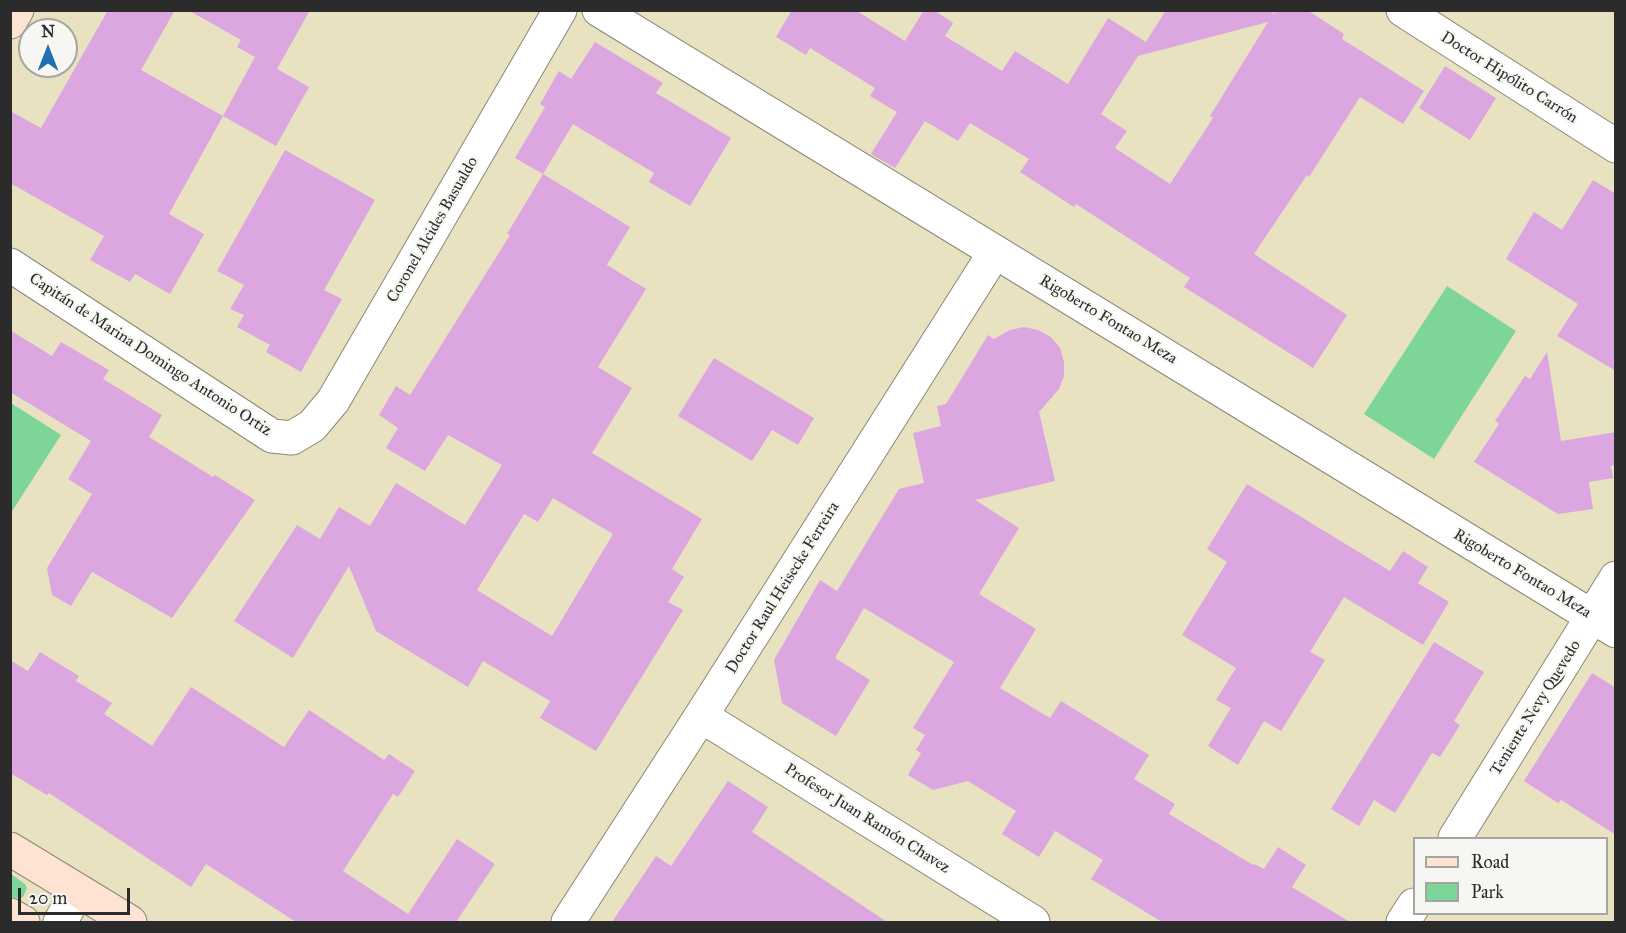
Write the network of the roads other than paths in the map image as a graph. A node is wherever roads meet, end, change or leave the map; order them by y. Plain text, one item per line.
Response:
1 (17, 10) edge
2 (560, 10) edge
3 (599, 10) edge
4 (1403, 10) edge
5 (10, 22) edge
6 (1616, 146) edge
7 (995, 252) junction
8 (10, 265) edge
9 (292, 438) joint
10 (1616, 578) edge
11 (1604, 624) edge
12 (701, 716) junction
13 (1456, 837) edge
14 (10, 849) edge
15 (78, 891) junction
16 (1413, 907) edge
17 (10, 915) edge
18 (22, 922) edge
19 (60, 922) edge
20 (130, 922) edge
21 (568, 922) edge
22 (1034, 922) edge
23 (1403, 922) edge

1 - 5 main road
2 - 9 street, Coronel Alcides Basualdo
3 - 7 street, Rigoberto Fontao Meza
4 - 6 street, Doctor Hipólito Carrón
7 - 11 street, Rigoberto Fontao Meza
7 - 12 street, Doctor Raul Heisecke Ferreira
8 - 9 street, Capitán de Marina Domingo Antonio Ortiz
10 - 11 street, Teniente Nevy Quevedo
11 - 13 street, Teniente Nevy Quevedo
12 - 21 street, Doctor Raul Heisecke Ferreira
12 - 22 street, Profesor Juan Ramón Chavez
14 - 15 main road
15 - 19 street
15 - 20 main road
16 - 23 street
17 - 18 main road

